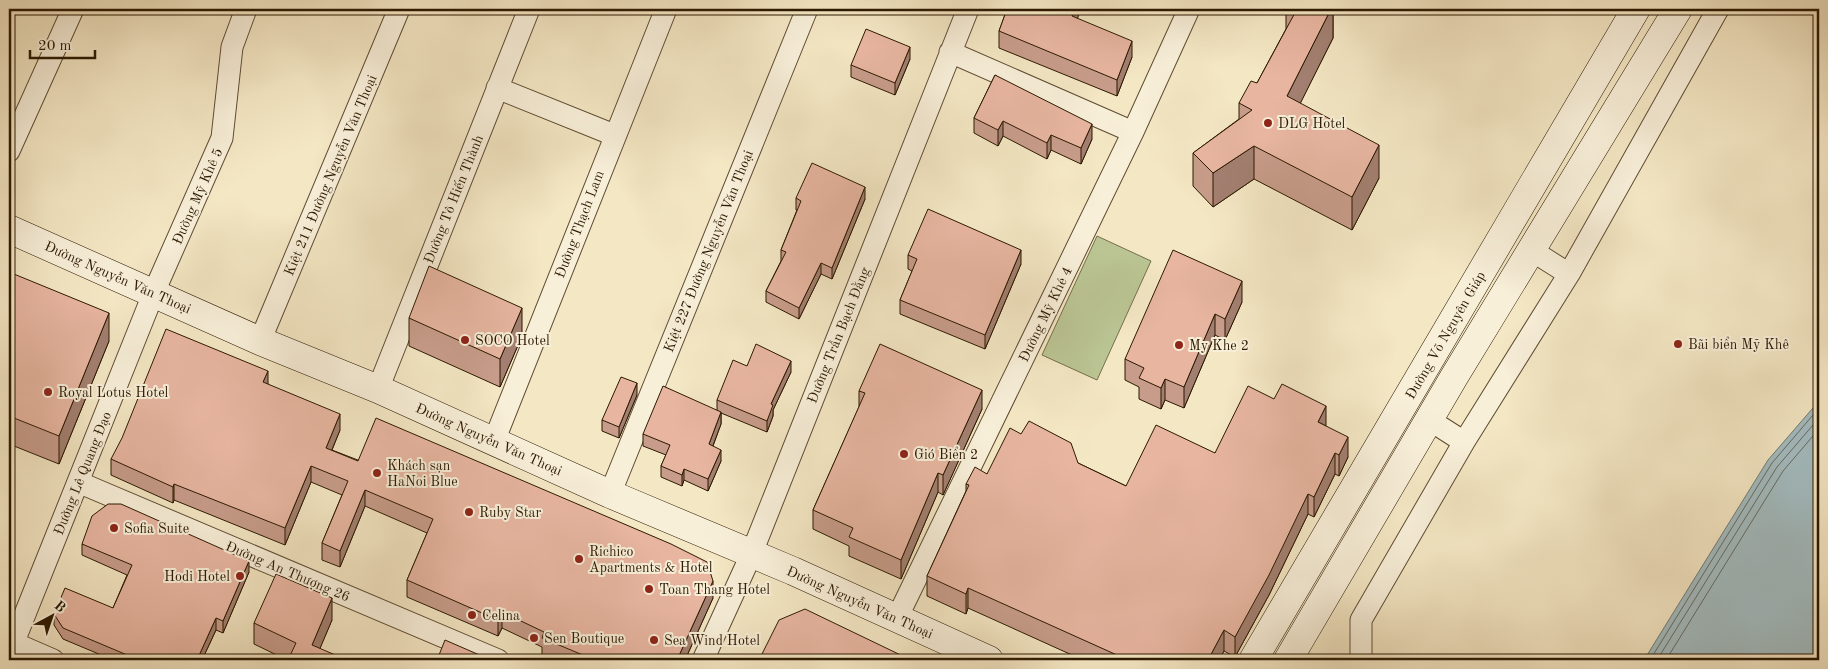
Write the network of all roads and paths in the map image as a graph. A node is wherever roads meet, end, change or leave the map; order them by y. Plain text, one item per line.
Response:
1 (73, 9) edge
2 (246, 9) edge
3 (399, 9) edge
4 (529, 9) edge
5 (666, 9) edge
6 (807, 9) edge
7 (968, 9) edge
8 (1189, 9) edge
9 (1636, 9) edge
10 (1678, 9) edge
11 (1718, 9) edge
12 (950, 52) junction
13 (497, 88) junction
14 (1133, 132) junction
15 (614, 135) junction
16 (9, 151) edge
17 (9, 228) edge
18 (1542, 257) dead end
19 (1569, 274) junction
20 (154, 292) junction
21 (260, 341) junction
22 (378, 390) junction
23 (1439, 426) dead end
24 (494, 441) junction
25 (1464, 442) junction
26 (78, 482) junction
27 (610, 494) junction
28 (751, 555) junction
29 (897, 618) junction
30 (11, 649) edge
31 (1299, 654) edge
32 (979, 655) edge
33 (1253, 657) edge
34 (53, 660) edge
35 (498, 660) edge
36 (703, 660) edge
37 (995, 660) edge
38 (1361, 660) edge

1 - 16 street
2 - 20 street, Đường Mỹ Khê 5
3 - 21 street, Kiệt 211 Đường Nguyễn Văn Thoại
4 - 13 street, Đường Tô Hiến Thành
5 - 15 street, Đường Thạch Lam
6 - 27 street, Kiệt 227 Đường Nguyễn Văn Thoại
7 - 12 street, Đường Trần Bạch Đằng
8 - 14 street, Đường Mỹ Khê 4
9 - 33 main road, Đường Võ Nguyên Giáp
10 - 31 main road, Đường Võ Nguyên Giáp
11 - 19 street
12 - 14 street
12 - 28 street, Đường Trần Bạch Đằng
13 - 15 street
13 - 22 street, Đường Tô Hiến Thành
14 - 29 street, Đường Mỹ Khê 4
15 - 24 street, Đường Thạch Lam
17 - 20 main road, Đường Nguyễn Văn Thoại
18 - 19 street
19 - 25 street
20 - 21 main road, Đường Nguyễn Văn Thoại
20 - 26 street, Đường Lê Quang Đạo
21 - 22 main road, Đường Nguyễn Văn Thoại
22 - 24 main road, Đường Nguyễn Văn Thoại
23 - 25 street
24 - 27 main road, Đường Nguyễn Văn Thoại
25 - 38 street
26 - 30 street, Đường Lê Quang Đạo
26 - 35 street, Đường An Thượng 26
27 - 28 main road, Đường Nguyễn Văn Thoại
28 - 29 main road, Đường Nguyễn Văn Thoại
28 - 36 street, Đường Trần Bạch Đằng
29 - 32 main road, Đường Nguyễn Văn Thoại
30 - 34 street
32 - 37 main road, Đường Nguyễn Văn Thoại

